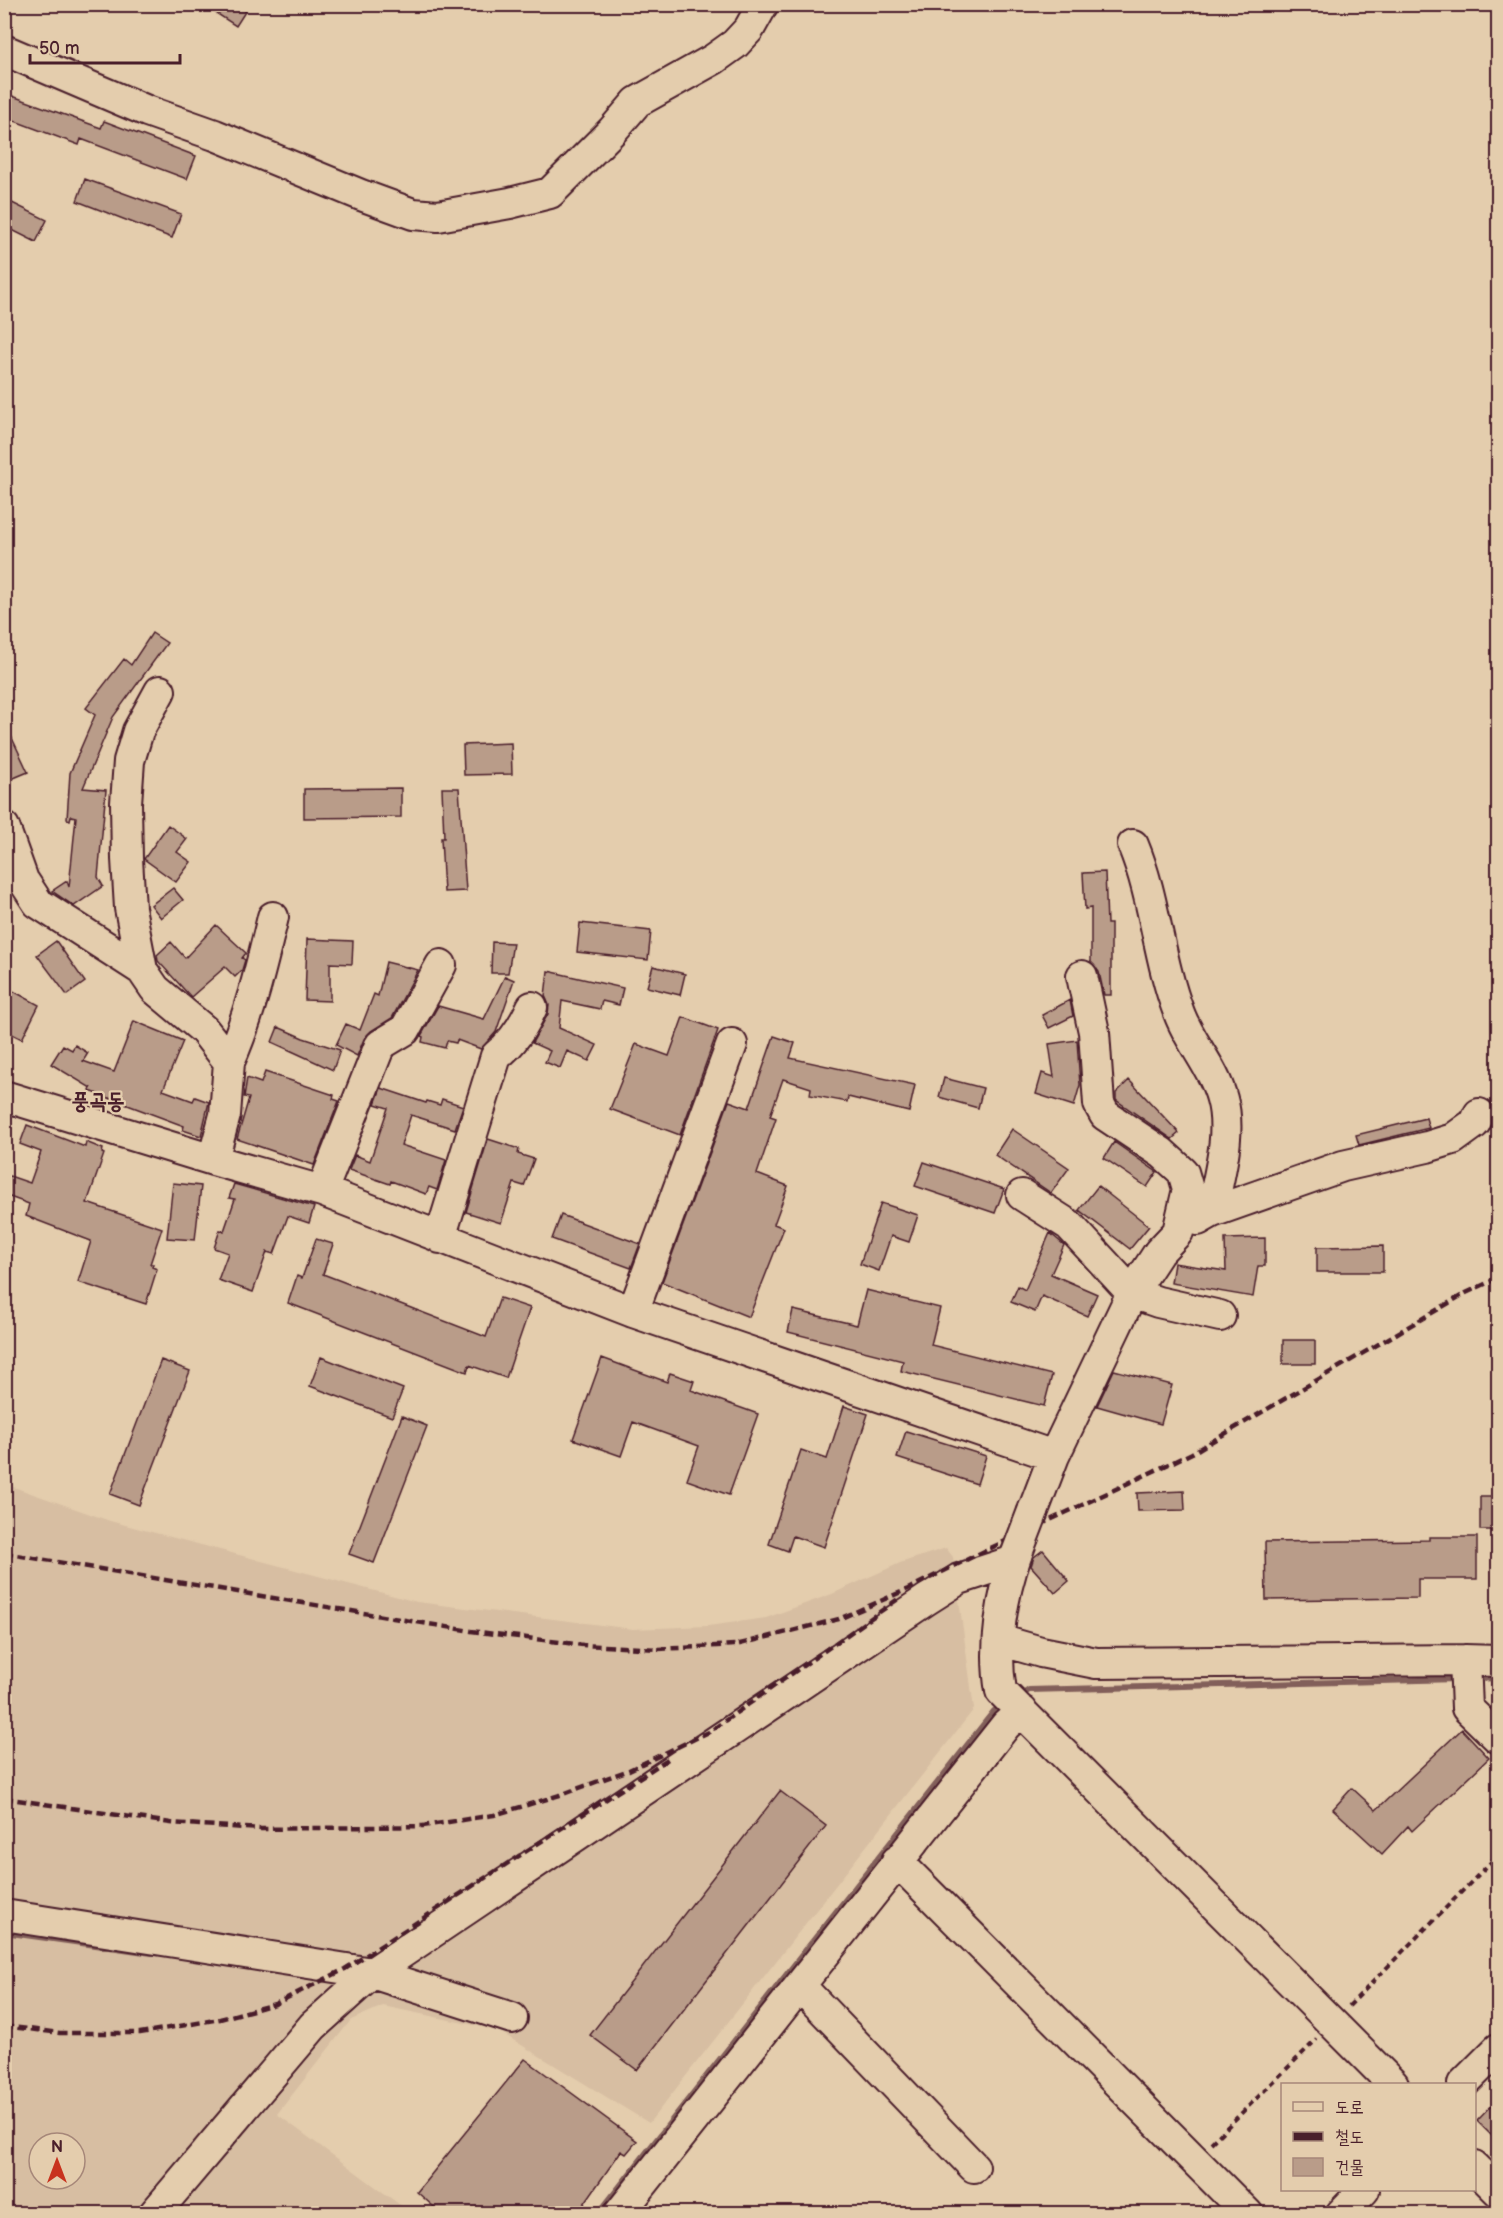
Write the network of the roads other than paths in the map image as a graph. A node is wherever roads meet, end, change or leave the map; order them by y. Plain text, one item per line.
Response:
1 (763, 4) edge
2 (4, 50) edge
3 (160, 692) dead end
4 (4, 827) edge
5 (1133, 845) dead end
6 (273, 917) dead end
7 (441, 965) dead end
8 (142, 970) junction
9 (1082, 976) dead end
10 (532, 1007) dead end
11 (732, 1044) dead end
12 (229, 1062) junction
13 (4, 1096) edge
14 (1479, 1114) dead end
15 (213, 1160) junction
16 (322, 1191) junction
17 (1022, 1195) dead end
18 (1212, 1212) junction
19 (1178, 1232) junction
20 (440, 1238) junction
21 (1132, 1293) junction
22 (633, 1312) junction
23 (1220, 1316) dead end
24 (1054, 1456) junction
25 (1016, 1557) junction
26 (999, 1640) junction
27 (1498, 1661) edge
28 (1466, 1684) junction
29 (1013, 1703) junction
30 (1498, 1738) edge
31 (897, 1861) junction
32 (4, 1915) edge
33 (372, 1973) junction
34 (800, 1986) junction
35 (512, 2018) dead end
36 (1498, 2049) edge
37 (1391, 2083) edge
38 (1465, 2083) edge
39 (974, 2167) dead end
40 (1476, 2169) edge
41 (1363, 2191) edge
42 (1498, 2191) edge
43 (154, 2214) edge
44 (620, 2214) edge
45 (1248, 2214) edge
46 (1341, 2214) edge

1 - 2 street
3 - 8 street
4 - 8 street
5 - 18 street
6 - 12 street
7 - 16 street
8 - 12 street
9 - 19 street
10 - 20 street
11 - 22 street
12 - 15 street
13 - 15 street
14 - 18 street
15 - 16 street
16 - 20 street
17 - 21 street
18 - 19 street
19 - 21 street
20 - 22 street
21 - 23 street
21 - 24 street
22 - 24 street
24 - 25 street, bridge
25 - 26 street
25 - 33 street
26 - 28 street
26 - 29 street
27 - 28 street
28 - 30 street
29 - 31 street
29 - 37 street
31 - 34 street
31 - 45 street
32 - 33 street
33 - 35 street
33 - 43 street
34 - 39 street
34 - 44 street
36 - 38 street
40 - 42 street
41 - 46 street

